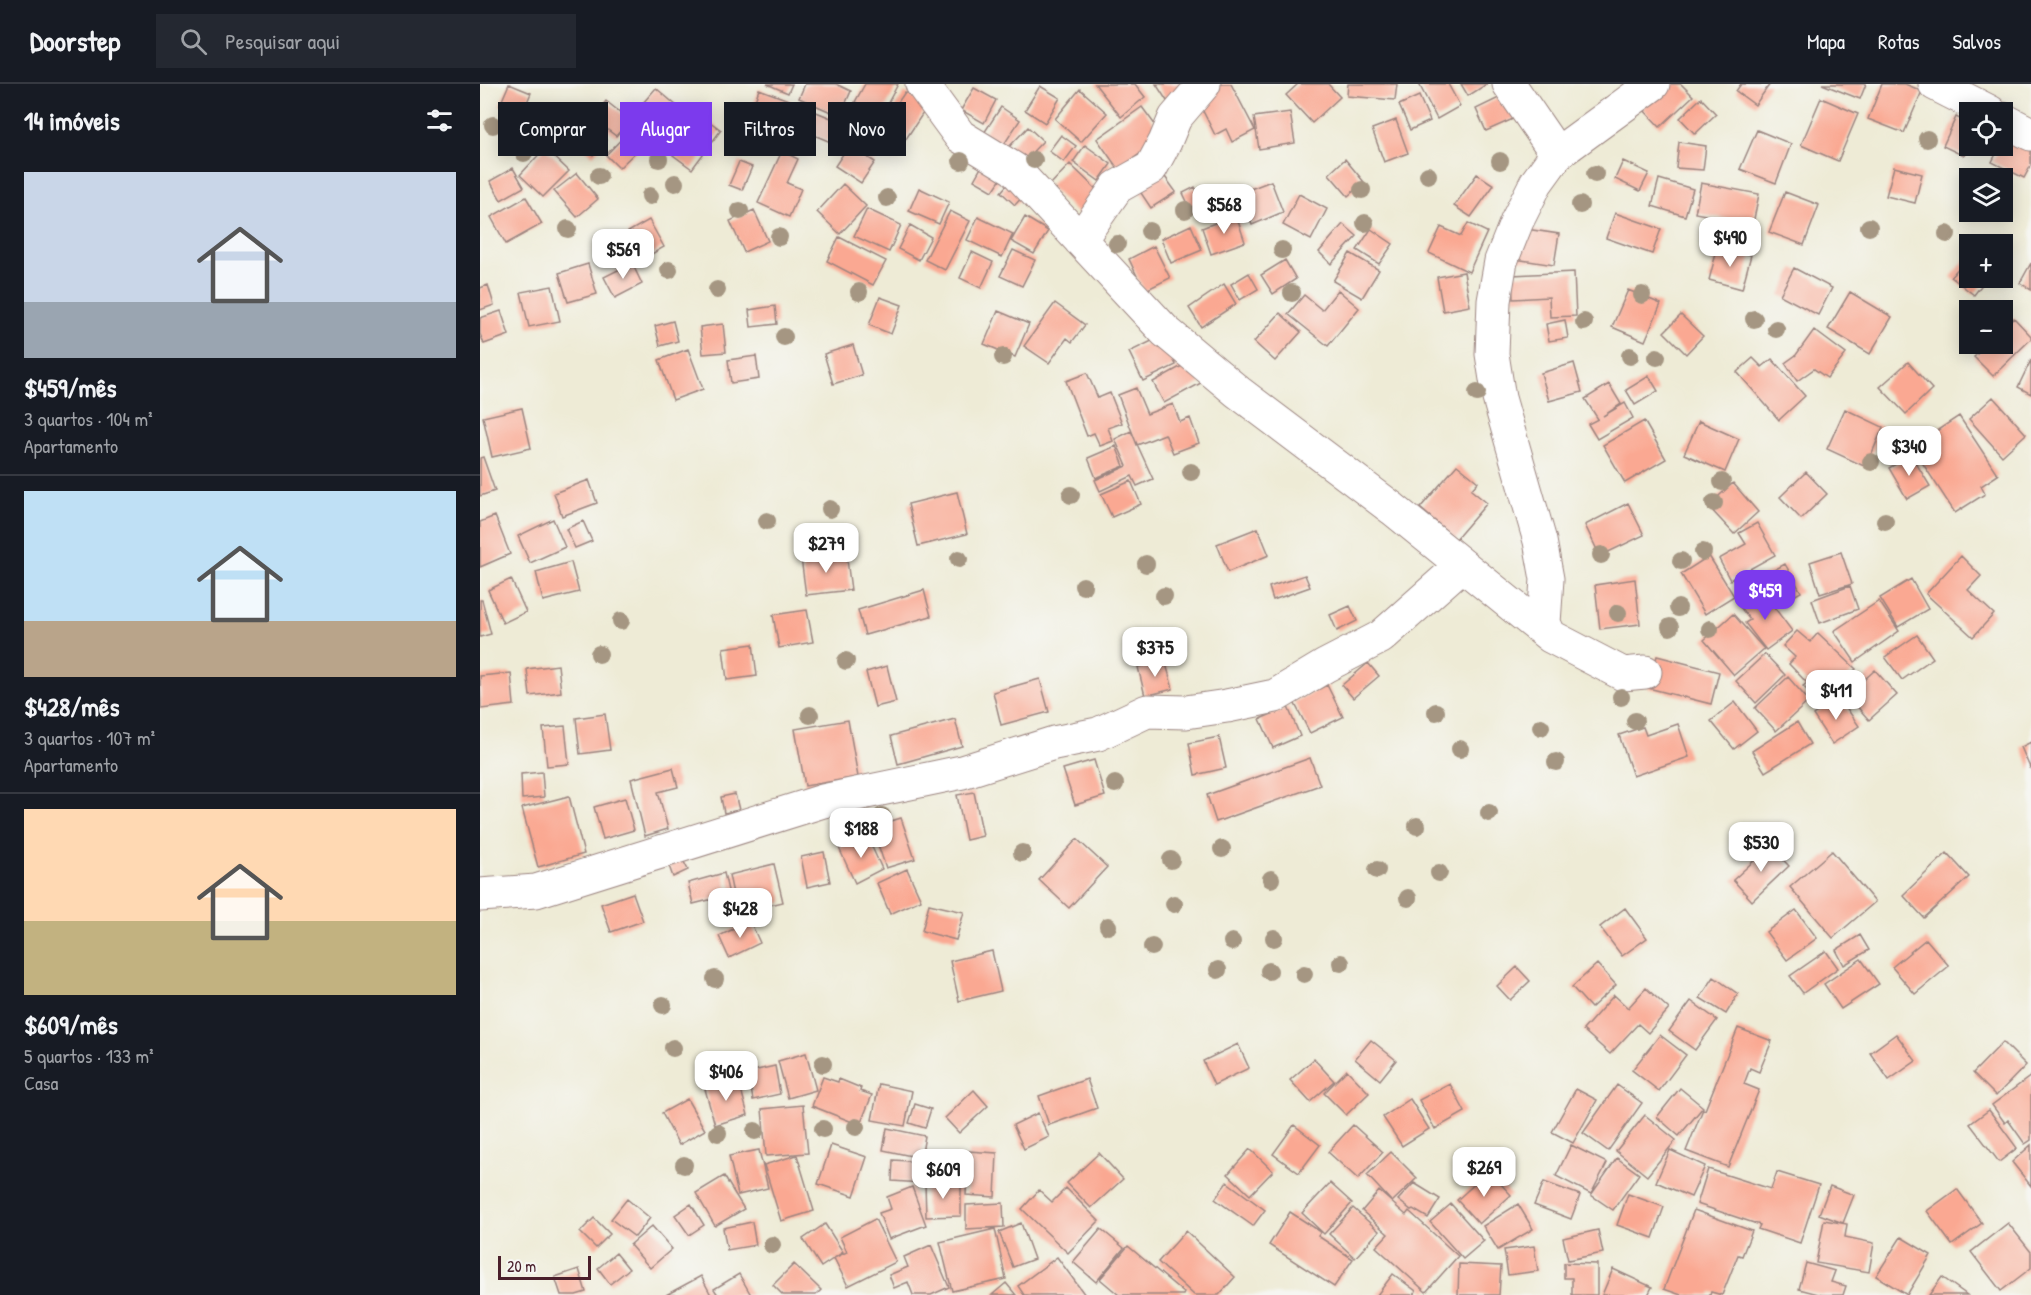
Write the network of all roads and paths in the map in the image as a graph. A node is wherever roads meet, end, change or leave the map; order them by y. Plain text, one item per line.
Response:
1 (922, 84) edge
2 (1204, 84) edge
3 (1509, 84) edge
4 (1653, 84) edge
5 (1935, 84) edge
6 (1970, 102) edge
7 (2013, 125) edge
8 (2031, 134) edge
9 (1557, 154) junction
10 (1080, 240) junction
11 (1462, 565) junction
12 (1550, 636) junction
13 (1645, 672) dead end
14 (480, 895) edge

1 - 10 street
2 - 10 street
3 - 9 street
4 - 9 street
5 - 6 street
7 - 8 street
9 - 12 street
10 - 11 street
11 - 12 street
11 - 14 street
12 - 13 street

